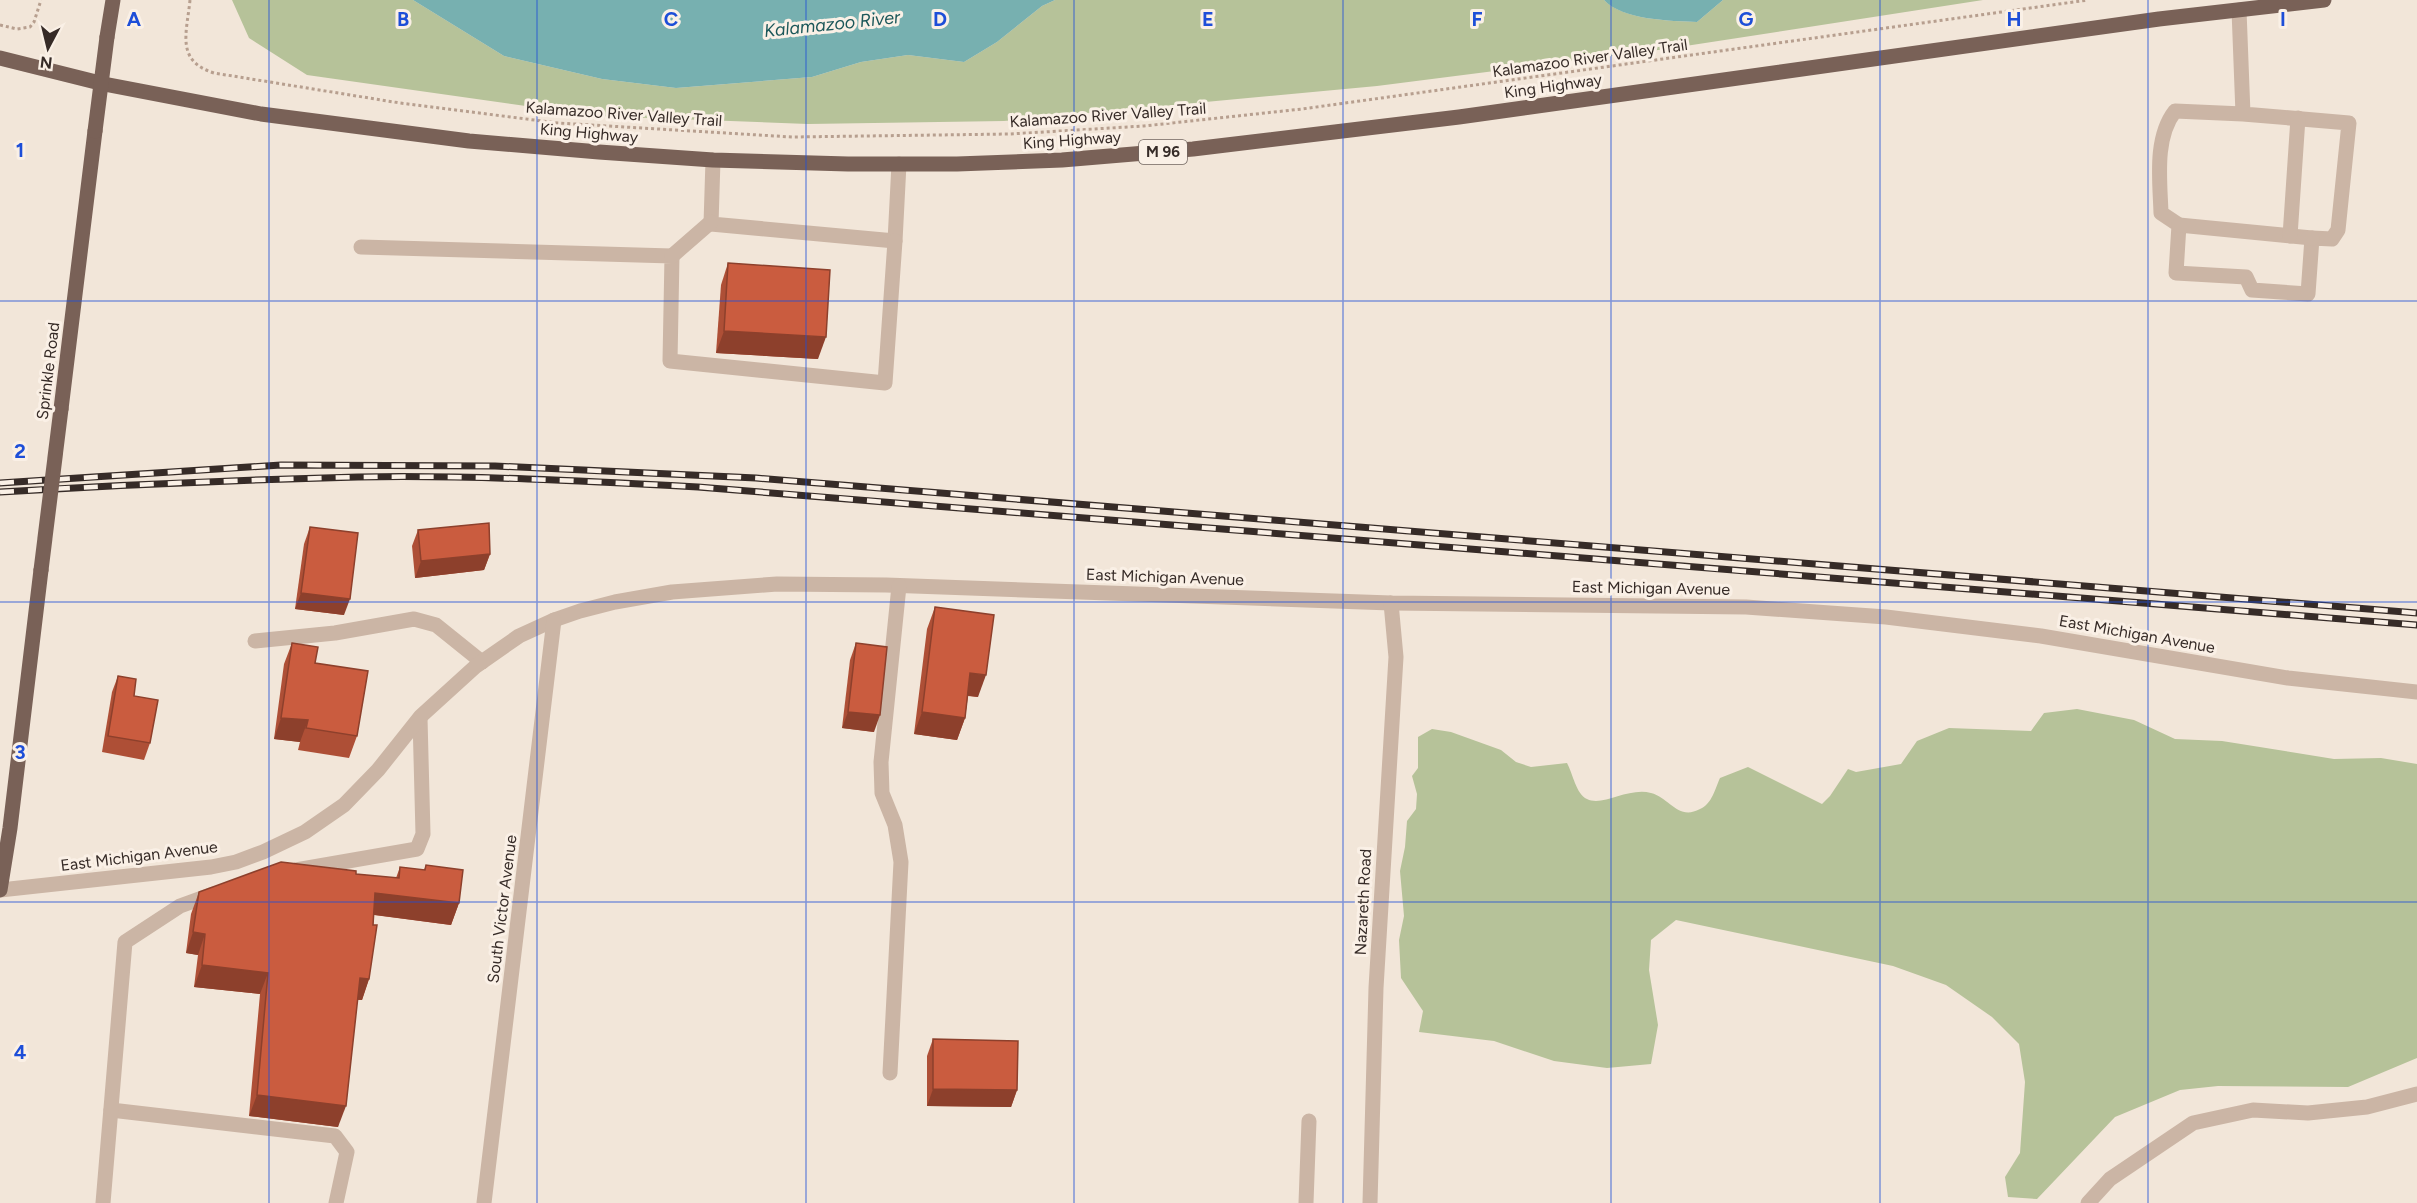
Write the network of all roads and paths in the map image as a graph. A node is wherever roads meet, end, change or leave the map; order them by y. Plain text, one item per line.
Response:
1 (40, 0) edge
2 (113, 0) edge
3 (190, 0) edge
4 (2088, 0) edge
5 (2324, 0) edge
6 (2239, 10) junction
7 (0, 25) edge
8 (0, 58) edge
9 (2244, 114) junction
10 (2298, 118) junction
11 (713, 160) junction
12 (899, 164) junction
13 (711, 222) junction
14 (2179, 225) junction
15 (2290, 236) junction
16 (2312, 238) junction
17 (895, 241) junction
18 (362, 247) dead end
19 (672, 256) junction
20 (898, 586) junction
21 (1391, 603) junction
22 (554, 620) junction
23 (255, 641) dead end
24 (482, 662) junction
25 (2417, 692) edge
26 (420, 718) junction
27 (276, 873) edge
28 (0, 890) edge
29 (222, 891) edge
30 (890, 1073) dead end
31 (2417, 1094) edge
32 (111, 1110) junction
33 (1310, 1121) dead end
34 (103, 1203) edge
35 (336, 1203) edge
36 (484, 1203) edge
37 (1306, 1203) edge
38 (1370, 1203) edge
39 (2088, 1203) edge

1 - 7 path
2 - 28 main road, Sprinkle Road, bridge
3 - 4 path, Kalamazoo River Valley Trail
5 - 6 main road, King Highway / M 96
6 - 9 street
6 - 12 main road, King Highway / M 96
8 - 11 main road, King Highway / M 96
9 - 10 street
9 - 14 street
10 - 15 street
10 - 16 street
11 - 12 main road, King Highway / M 96
11 - 13 street
12 - 17 street
13 - 17 street
13 - 19 street
14 - 15 street
14 - 16 street
15 - 16 street
17 - 19 street
18 - 19 street
20 - 21 street, East Michigan Avenue
20 - 22 street, East Michigan Avenue
20 - 30 street
21 - 25 street, East Michigan Avenue
21 - 38 street, Nazareth Road
22 - 24 street, East Michigan Avenue
22 - 36 street, South Victor Avenue
23 - 24 street
24 - 26 street, East Michigan Avenue
26 - 27 street
26 - 28 street, East Michigan Avenue
29 - 32 street
31 - 39 street
32 - 34 street
32 - 35 street
33 - 37 street

